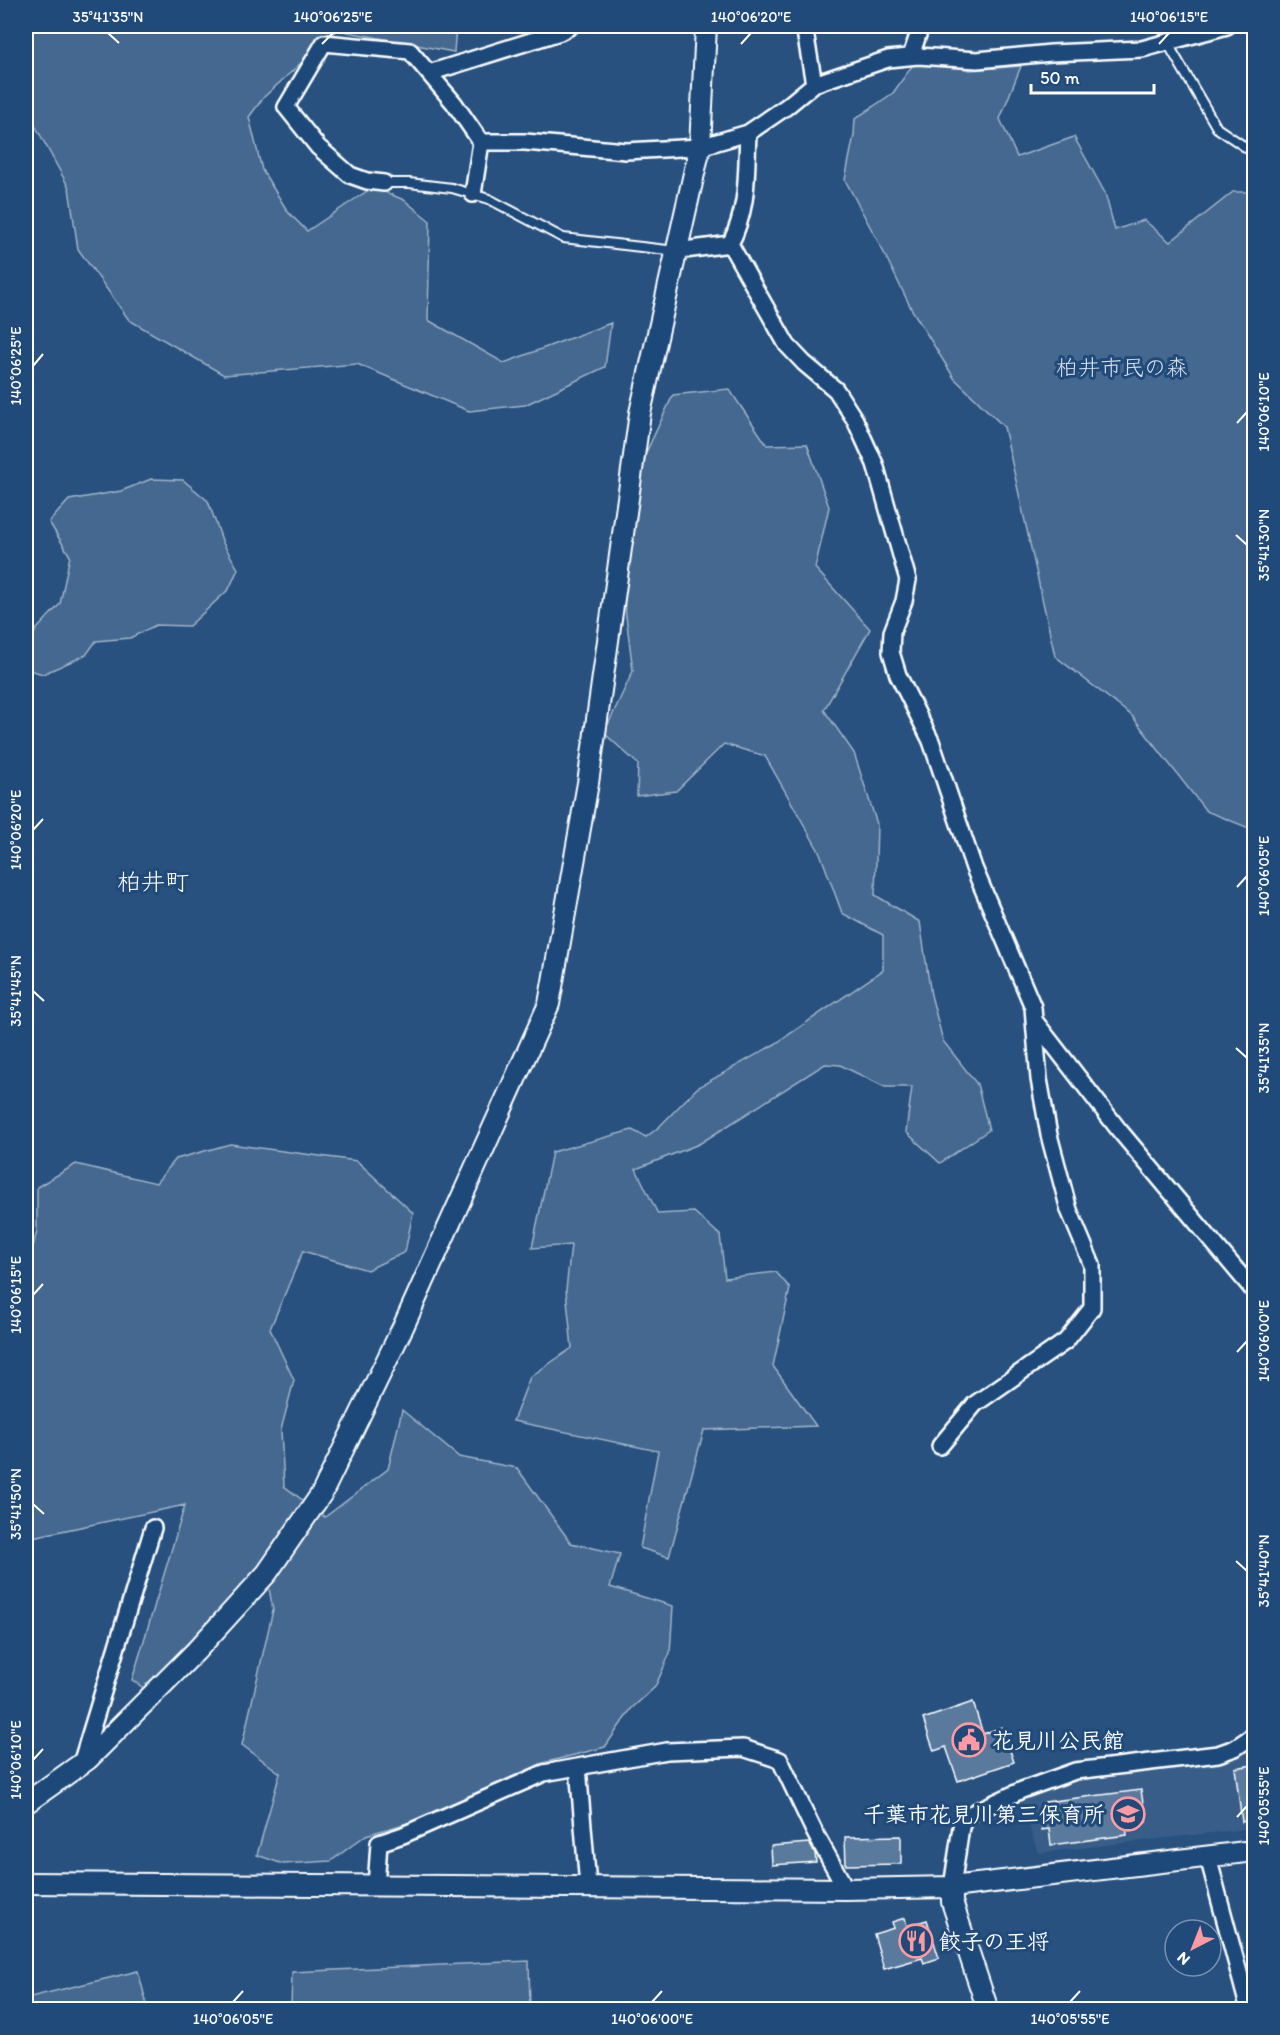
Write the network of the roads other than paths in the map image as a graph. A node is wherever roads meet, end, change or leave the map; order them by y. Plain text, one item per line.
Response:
1 (571, 26) edge
2 (706, 26) edge
3 (804, 26) edge
4 (921, 26) edge
5 (1227, 26) edge
6 (1167, 42) junction
7 (911, 57) junction
8 (429, 72) junction
9 (814, 84) junction
10 (748, 133) junction
11 (481, 142) junction
12 (700, 147) junction
13 (1254, 153) edge
14 (384, 183) joint
15 (473, 194) junction
16 (730, 244) junction
17 (677, 251) junction
18 (1034, 1020) junction
19 (1254, 1291) edge
20 (940, 1446) dead end
21 (153, 1528) dead end
22 (1254, 1735) edge
23 (81, 1764) junction
24 (578, 1767) junction
25 (26, 1803) edge
26 (1254, 1851) edge
27 (1208, 1857) junction
28 (26, 1883) edge
29 (376, 1887) junction
30 (588, 1887) junction
31 (952, 1887) junction
32 (846, 1889) junction
33 (988, 2010) edge
34 (1249, 2010) edge

1 - 8 street
2 - 12 street
3 - 9 street
4 - 7 street
5 - 6 street
6 - 7 street
6 - 13 lane
7 - 9 street
8 - 11 street
8 - 14 street
9 - 10 street
10 - 12 street
10 - 16 street
11 - 12 street
11 - 15 street
12 - 17 street
14 - 15 lane
15 - 17 lane
16 - 17 street
16 - 18 street
17 - 23 street
18 - 19 street
18 - 20 street
21 - 23 street
22 - 31 street
23 - 25 street
24 - 29 street
24 - 30 street
24 - 32 street
26 - 27 street
27 - 31 street
27 - 34 street
28 - 29 street
29 - 30 street
30 - 32 street
31 - 32 street
31 - 33 street

